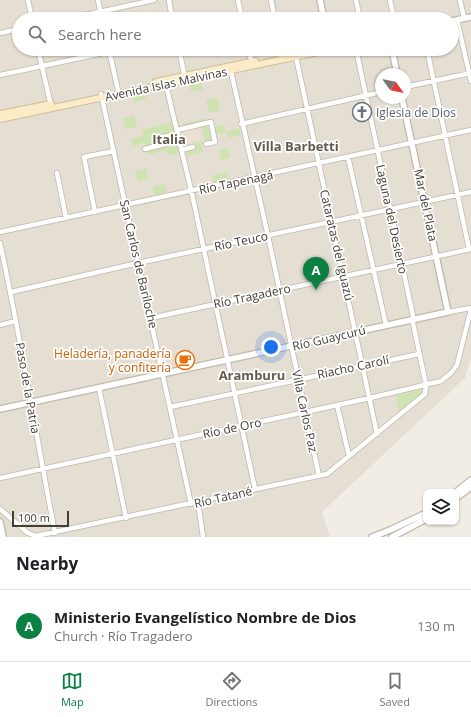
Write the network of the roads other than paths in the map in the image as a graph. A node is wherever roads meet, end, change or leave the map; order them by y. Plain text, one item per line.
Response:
1 (28, 0) edge
2 (98, 0) edge
3 (154, 0) edge
4 (168, 0) edge
5 (238, 0) edge
6 (271, 0) edge
7 (320, 0) edge
8 (356, 0) edge
9 (390, 0) edge
10 (460, 0) edge
11 (31, 12) edge
12 (100, 12) joint
13 (171, 12) edge
14 (241, 12) edge
15 (274, 12) edge
16 (323, 12) edge
17 (359, 12) edge
18 (393, 12) edge
19 (471, 17) edge
20 (464, 18) junction
21 (459, 19) edge
22 (12, 30) edge
23 (0, 33) edge
24 (459, 37) edge
25 (40, 56) edge
26 (84, 56) edge
27 (110, 56) edge
28 (180, 56) edge
29 (250, 56) edge
30 (276, 56) edge
31 (291, 56) edge
32 (300, 56) edge
33 (357, 56) edge
34 (393, 56) edge
35 (429, 56) edge
36 (296, 57) junction
37 (252, 64) junction
38 (42, 66) junction
39 (230, 68) junction
40 (396, 68) edge
41 (0, 74) edge
42 (470, 74) edge
43 (185, 78) junction
44 (435, 81) junction
45 (471, 81) edge
46 (166, 84) junction
47 (411, 86) edge
48 (118, 93) junction
49 (375, 94) edge
50 (102, 96) junction
51 (365, 96) junction
52 (403, 104) edge
53 (50, 106) junction
54 (307, 109) junction
55 (0, 114) edge
56 (0, 119) edge
57 (241, 124) junction
58 (471, 130) edge
59 (177, 132) junction
60 (446, 135) junction
61 (412, 143) junction
62 (206, 144) dead end
63 (193, 147) dead end
64 (145, 149) dead end
65 (114, 150) junction
66 (181, 150) junction
67 (377, 151) junction
68 (348, 157) junction
69 (319, 163) junction
70 (57, 173) dead end
71 (254, 178) junction
72 (191, 192) junction
73 (471, 192) edge
74 (458, 194) junction
75 (425, 201) junction
76 (125, 206) junction
77 (391, 208) junction
78 (95, 212) junction
79 (361, 215) junction
80 (66, 218) junction
81 (331, 222) junction
82 (0, 232) edge
83 (268, 236) junction
84 (0, 243) edge
85 (203, 249) junction
86 (470, 249) edge
87 (437, 256) junction
88 (138, 263) junction
89 (402, 263) junction
90 (372, 270) junction
91 (344, 276) junction
92 (279, 291) junction
93 (11, 292) junction
94 (214, 304) junction
95 (471, 309) edge
96 (448, 312) junction
97 (151, 318) junction
98 (413, 320) junction
99 (16, 321) junction
100 (0, 325) edge
101 (386, 325) junction
102 (356, 331) junction
103 (291, 346) junction
104 (419, 354) junction
105 (227, 361) junction
106 (363, 365) junction
107 (164, 374) junction
108 (298, 379) junction
109 (427, 387) junction
110 (99, 388) junction
111 (234, 393) junction
112 (370, 398) junction
113 (32, 402) junction
114 (338, 405) junction
115 (170, 407) junction
116 (0, 408) edge
117 (306, 412) junction
118 (241, 426) junction
119 (377, 434) junction
120 (176, 439) junction
121 (112, 454) junction
122 (349, 456) junction
123 (42, 469) junction
124 (319, 476) junction
125 (0, 478) edge
126 (471, 480) edge
127 (471, 487) edge
128 (255, 489) junction
129 (459, 490) edge
130 (459, 496) edge
131 (198, 502) junction
132 (191, 504) junction
133 (0, 509) edge
134 (423, 514) edge
135 (126, 518) junction
136 (423, 521) edge
137 (1, 525) edge
138 (55, 533) junction
139 (3, 537) edge
140 (203, 537) edge
141 (372, 537) edge
142 (392, 537) edge

1 - 11 street
2 - 12 street
3 - 12 street
4 - 13 street
5 - 14 street
6 - 15 street
7 - 16 street
8 - 17 street
9 - 18 street
10 - 20 street
19 - 20 street
20 - 21 street
22 - 23 street
24 - 42 street
25 - 38 street
26 - 38 street
27 - 48 street
28 - 43 street
29 - 37 street
30 - 37 main road, Avenida Islas Malvinas
31 - 36 main road, Avenida Islas Malvinas
32 - 36 main road, Avenida Islas Malvinas
33 - 51 street, Laguna del Desierto
34 - 40 street
35 - 44 street
36 - 54 street, Cataratas del Iguazú
37 - 39 main road, Avenida Islas Malvinas
38 - 41 street
38 - 53 street
39 - 43 main road, Avenida Islas Malvinas
39 - 57 street, Villa Carlos Paz
42 - 44 street
42 - 45 street
43 - 46 main road, Avenida Islas Malvinas
43 - 48 main road, Avenida Islas Malvinas
44 - 47 street
44 - 60 street
46 - 48 main road, Avenida Islas Malvinas
46 - 59 street
48 - 50 main road, Avenida Islas Malvinas
49 - 51 street
50 - 53 main road, Avenida Islas Malvinas
50 - 65 street, San Carlos de Bariloche
51 - 54 street
51 - 67 street, Laguna del Desierto
52 - 61 street, Mar del Plata
53 - 55 main road, Avenida Islas Malvinas
53 - 56 main road, Avenida Islas Malvinas
54 - 57 street
54 - 69 street, Cataratas del Iguazú
57 - 71 street, Villa Carlos Paz
58 - 60 street, Río Tapenagá
59 - 62 street
59 - 64 street
59 - 66 street
60 - 61 street, Río Tapenagá
60 - 74 street
61 - 67 street, Río Tapenagá
61 - 75 street, Mar del Plata
63 - 66 street
65 - 76 street, San Carlos de Bariloche
65 - 78 street
66 - 72 street
67 - 68 street, Río Tapenagá
67 - 77 street, Laguna del Desierto
68 - 69 street, Río Tapenagá
68 - 79 street
69 - 71 street, Río Tapenagá
69 - 81 street, Cataratas del Iguazú
70 - 80 street
71 - 72 street, Río Tapenagá
71 - 83 street, Villa Carlos Paz
72 - 76 street, Río Tapenagá
72 - 85 street
73 - 74 street, Río Teuco
74 - 75 street, Río Teuco
74 - 86 street
75 - 77 street, Río Teuco
75 - 87 street, Mar del Plata
76 - 78 street, Río Tapenagá
76 - 88 street, San Carlos de Bariloche
77 - 79 street, Río Teuco
77 - 89 street, Laguna del Desierto
78 - 80 street, Río Tapenagá
79 - 81 street, Río Teuco
79 - 90 street
80 - 82 street, Río Tapenagá
81 - 83 street, Río Teuco
81 - 91 street, Cataratas del Iguazú
83 - 85 street, Río Teuco
83 - 92 street, Villa Carlos Paz
84 - 93 street, Paso de la Patria
85 - 88 street, Río Teuco
85 - 94 street
86 - 87 street, Río Tragadero
87 - 89 street, Río Tragadero
87 - 96 street, Mar del Plata
88 - 93 street, Río Teuco
88 - 97 street, San Carlos de Bariloche
89 - 90 street, Río Tragadero
89 - 98 street, Laguna del Desierto
90 - 91 street, Río Tragadero
90 - 101 street
91 - 92 street, Río Tragadero
91 - 102 street, Cataratas del Iguazú
92 - 94 street, Río Tragadero
92 - 103 street, Villa Carlos Paz
93 - 99 street, Paso de la Patria
94 - 97 street, Río Tragadero
94 - 105 street
95 - 96 street, Río Guaycurú
95 - 109 street, Río de Oro
96 - 98 street, Río Guaycurú
97 - 107 street, San Carlos de Bariloche
98 - 101 street, Río Guaycurú
98 - 104 street, Laguna del Desierto
99 - 100 street
99 - 113 street, Paso de la Patria
101 - 102 street, Río Guaycurú
102 - 103 street, Río Guaycurú
102 - 106 street, Cataratas del Iguazú
103 - 105 street, Río Guaycurú
103 - 108 street, Villa Carlos Paz
104 - 106 street, Riacho Carolí
104 - 109 street, Laguna del Desierto
105 - 107 street, Río Guaycurú
105 - 111 street
106 - 108 street, Riacho Carolí
106 - 112 street, Cataratas del Iguazú
107 - 110 street, Río Guaycurú
107 - 115 street, San Carlos de Bariloche
108 - 111 street, Riacho Carolí
108 - 117 street, Villa Carlos Paz
109 - 112 street, Río de Oro
109 - 119 street, Río Tatané
110 - 113 street, Río Guaycurú
110 - 121 street
111 - 115 street, Riacho Carolí
111 - 118 street
112 - 114 street, Río de Oro
112 - 119 street, Cataratas del Iguazú
113 - 116 street, Río Guaycurú
113 - 123 street, Paso de la Patria
114 - 117 street, Río de Oro
114 - 122 street
115 - 120 street, San Carlos de Bariloche
117 - 118 street, Río de Oro
117 - 124 street, Villa Carlos Paz
118 - 120 street, Río de Oro
118 - 128 street
119 - 122 street, Río Tatané
120 - 121 street, Río de Oro
120 - 132 street, San Carlos de Bariloche
121 - 123 street, Río de Oro
121 - 135 street
122 - 124 street, Río Tatané
123 - 125 street, Río de Oro
123 - 138 street, Paso de la Patria
124 - 128 street, Río Tatané
126 - 129 street
127 - 130 street
128 - 131 street, Río Tatané
131 - 132 street, Río Tatané
131 - 140 street
132 - 135 street, Río Tatané
133 - 138 street, Río Tatané
134 - 141 street
135 - 138 street, Río Tatané
136 - 142 street
137 - 139 street

